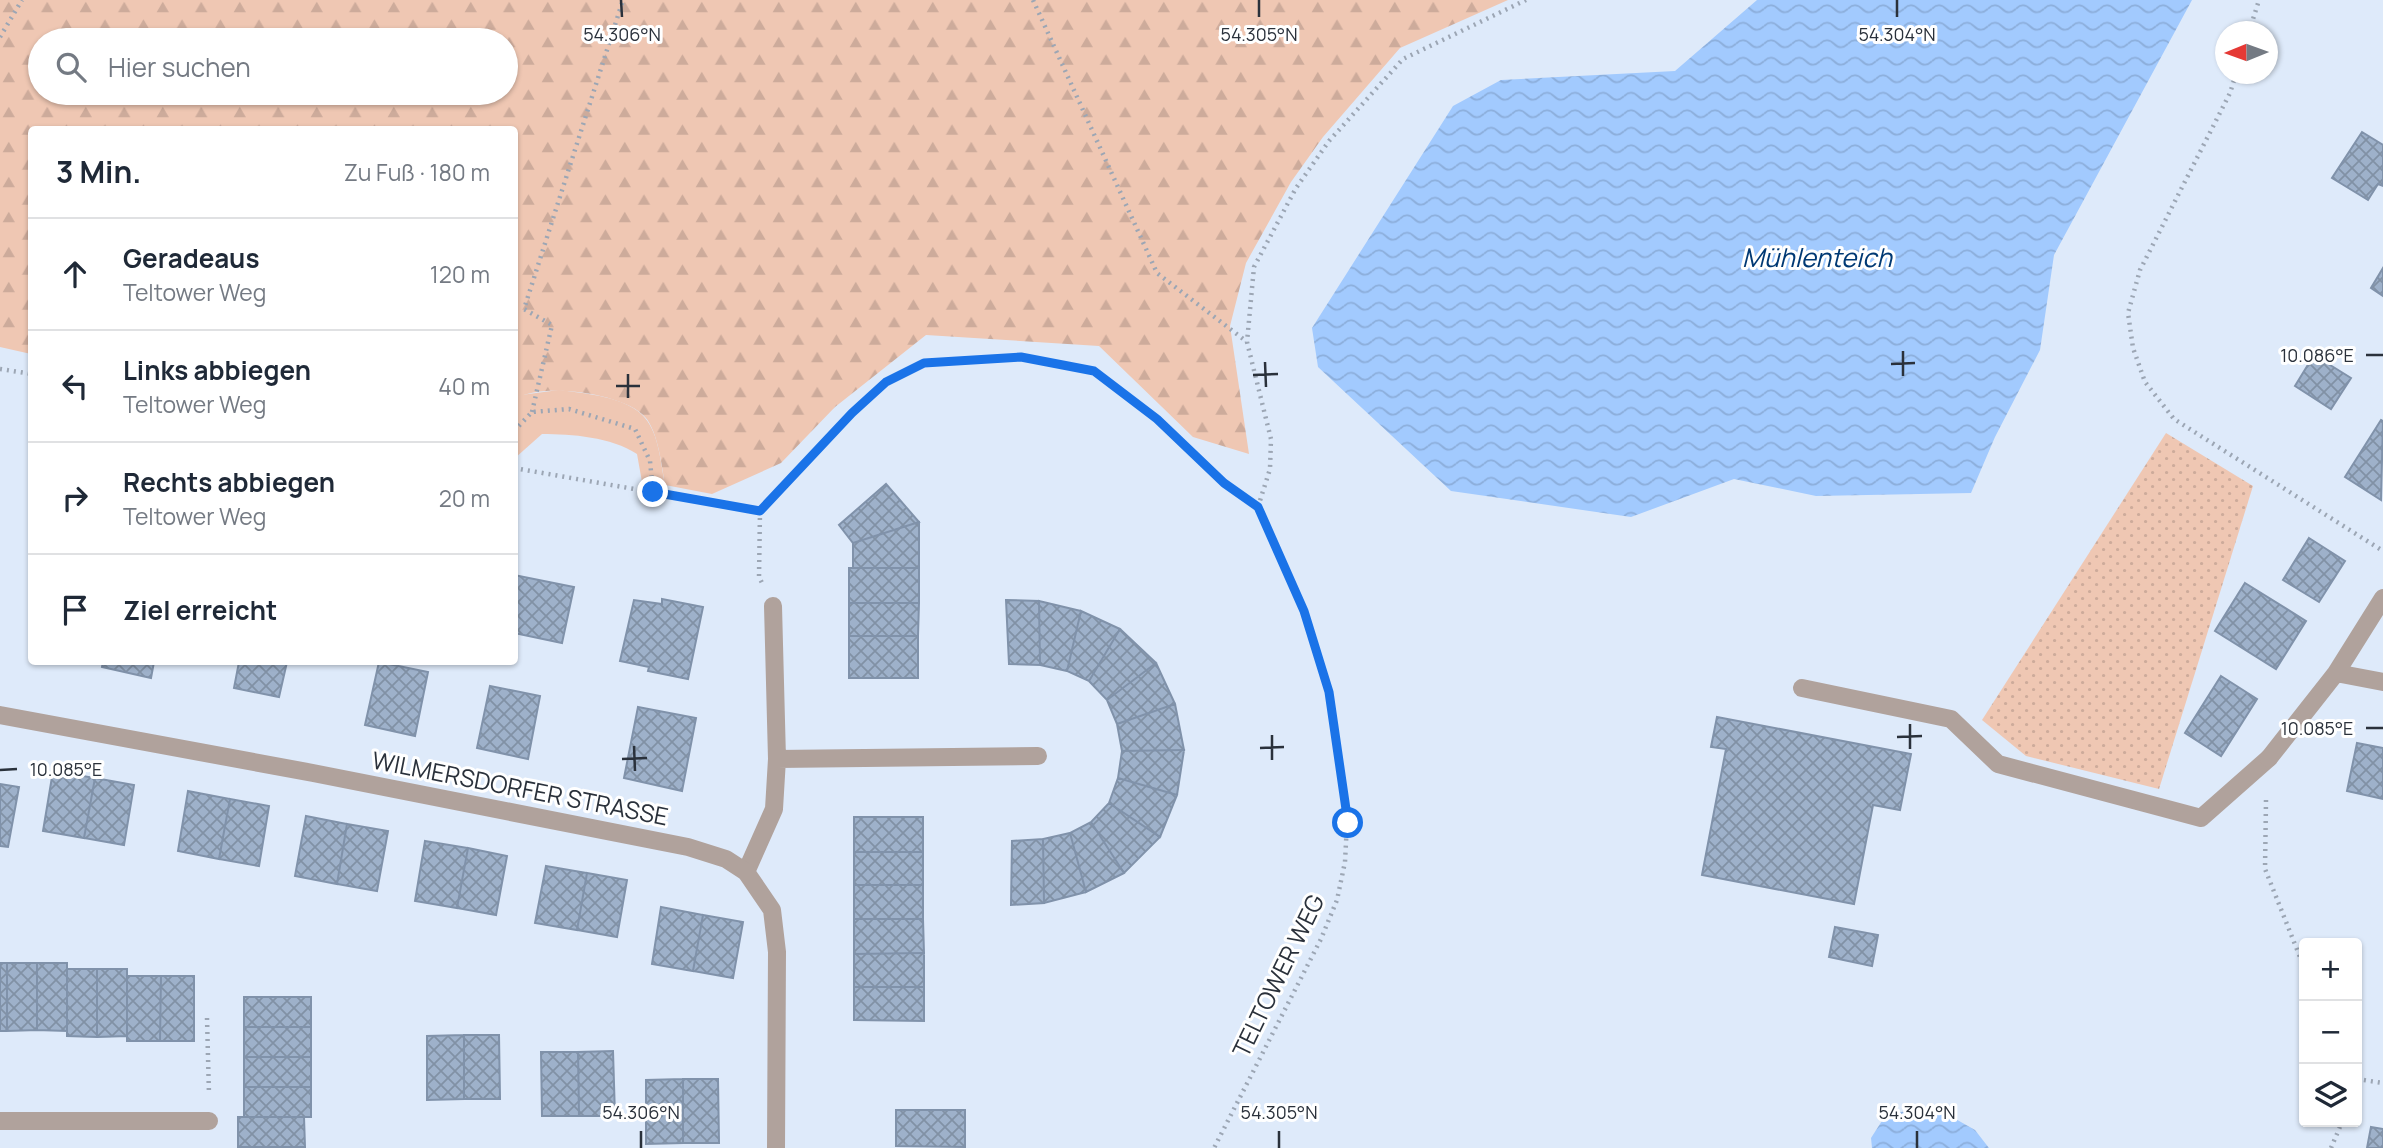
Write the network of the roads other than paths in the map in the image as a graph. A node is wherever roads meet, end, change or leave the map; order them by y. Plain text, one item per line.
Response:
1 (2383, 598) edge
2 (773, 606) road end
3 (2336, 673) junction
4 (2383, 682) edge
5 (1802, 688) dead end
6 (0, 715) edge
7 (1038, 756) dead end
8 (777, 759) junction
9 (746, 872) junction
10 (0, 1121) edge
11 (209, 1121) road end
12 (776, 1148) edge

1 - 3 street
2 - 8 street
3 - 4 street
3 - 5 street
6 - 9 street, WILMERSDORFER STRASSE
7 - 8 street
8 - 9 street
9 - 12 street, WILMERSDORFER STRASSE
10 - 11 street

